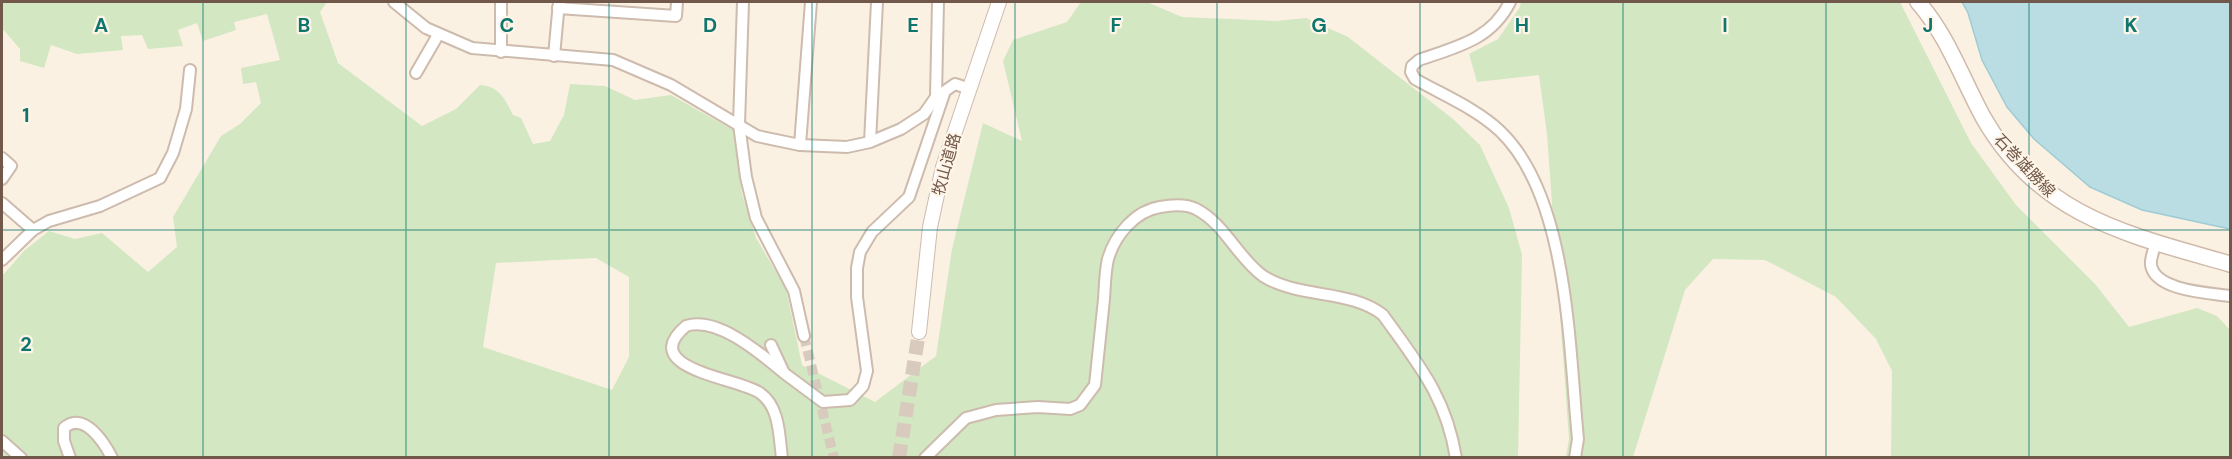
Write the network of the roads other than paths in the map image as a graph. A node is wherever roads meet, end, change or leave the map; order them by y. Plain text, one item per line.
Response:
1 (394, 2) edge
2 (501, 2) edge
3 (677, 2) edge
4 (743, 2) edge
5 (811, 2) edge
6 (877, 2) edge
7 (938, 2) edge
8 (999, 2) edge
9 (1510, 2) edge
10 (1918, 2) edge
11 (559, 5) edge
12 (438, 34) junction
13 (501, 52) junction
14 (554, 56) junction
15 (190, 70) dead end
16 (416, 73) dead end
17 (970, 89) junction
18 (739, 124) junction
19 (870, 142) junction
20 (800, 145) junction
21 (2, 158) edge
22 (2, 178) edge
23 (2, 203) edge
24 (33, 230) junction
25 (2156, 243) junction
26 (2, 260) edge
27 (2230, 264) edge
28 (2230, 296) edge
29 (919, 332) tunnel mouth
30 (804, 336) tunnel mouth
31 (771, 345) dead end
32 (784, 373) junction
33 (2, 441) edge
34 (21, 458) edge
35 (70, 458) edge
36 (112, 458) edge
37 (782, 458) edge
38 (925, 458) edge
39 (1456, 458) edge
40 (1575, 458) edge

1 - 12 street
2 - 13 street
3 - 11 street
4 - 18 street
5 - 20 street
6 - 19 street
7 - 19 street
8 - 17 street, 牧山道路
9 - 40 street
10 - 25 main road, 石巻雄勝線
11 - 14 street
12 - 13 street
12 - 16 street
13 - 14 street
14 - 18 street
15 - 24 street
17 - 29 street, 牧山道路
17 - 32 street
18 - 20 street
18 - 30 street
19 - 20 street
21 - 22 street
23 - 24 street
24 - 26 street
25 - 27 main road, 石巻雄勝線
25 - 28 street
31 - 32 street
32 - 37 street
33 - 34 street
35 - 36 street
38 - 39 street

